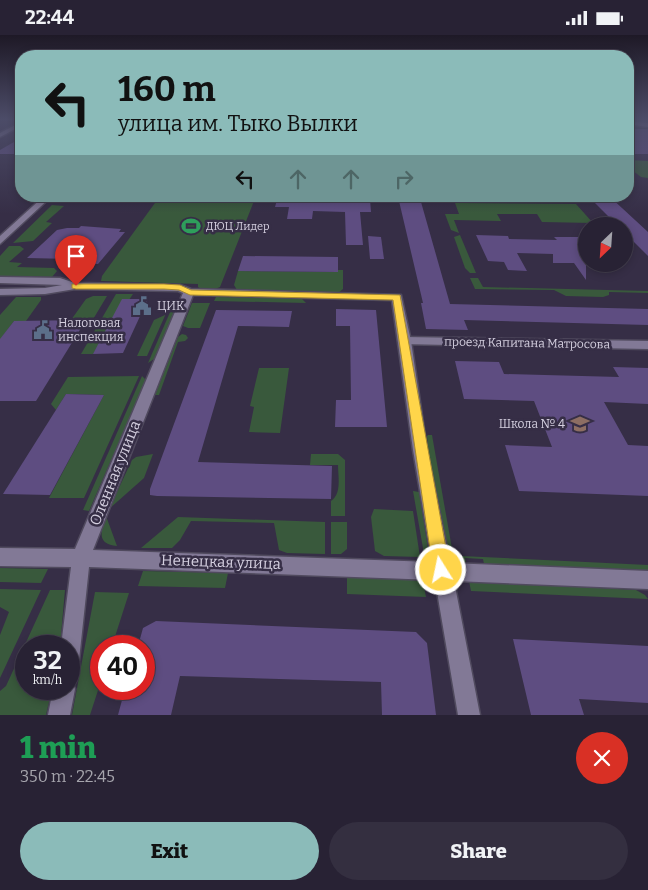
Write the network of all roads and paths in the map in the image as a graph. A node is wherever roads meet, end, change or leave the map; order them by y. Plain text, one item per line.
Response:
1 (42, 202) edge
2 (0, 241) edge
3 (0, 280) edge
4 (76, 286) junction
5 (0, 292) edge
6 (190, 292) junction
7 (405, 341) junction
8 (648, 345) edge
9 (0, 557) edge
10 (81, 557) junction
11 (441, 570) junction
12 (648, 580) edge
13 (73, 635) edge
14 (62, 700) edge
15 (59, 715) edge
16 (468, 715) edge

1 - 2 street
3 - 4 street
4 - 5 street
4 - 6 street
6 - 7 street
6 - 10 street, Оленная улица
7 - 8 street, проезд Капитана Матросова
7 - 11 street
9 - 10 street, Ненецкая улица
10 - 11 street, Ненецкая улица
10 - 13 street, Оленная улица
11 - 12 street, Ненецкая улица
11 - 16 street
14 - 15 street

